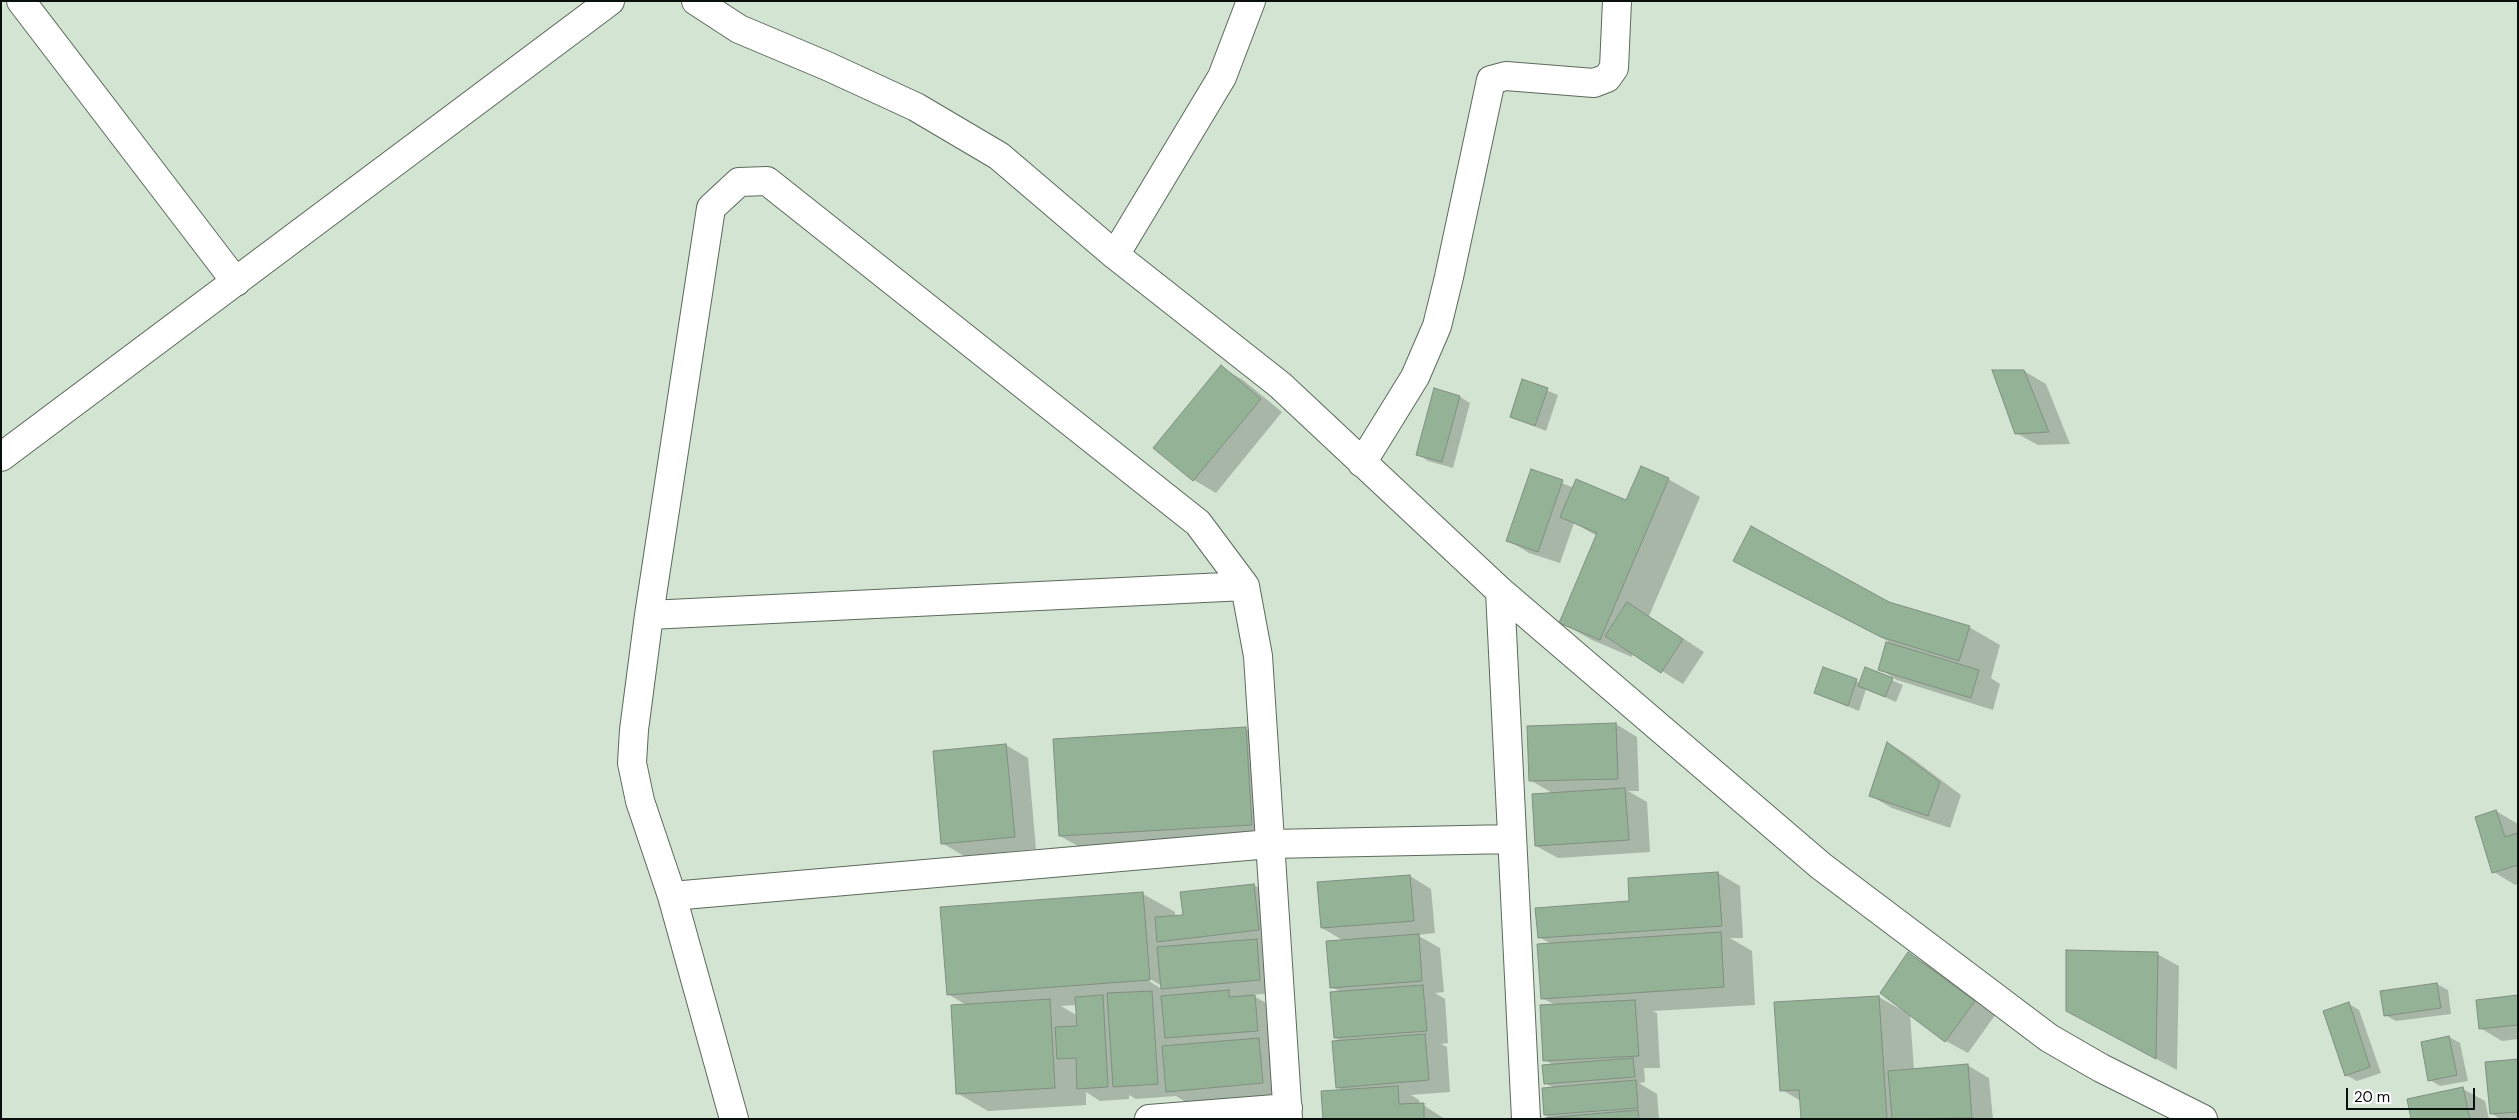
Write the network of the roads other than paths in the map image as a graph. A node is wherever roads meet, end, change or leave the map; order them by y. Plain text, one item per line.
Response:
1 (21, 1) edge
2 (610, 1) edge
3 (696, 1) edge
4 (1251, 1) edge
5 (1617, 1) edge
6 (1115, 255) junction
7 (236, 282) junction
8 (1, 457) edge
9 (1362, 463) junction
10 (1245, 586) junction
11 (1500, 592) junction
12 (649, 615) junction
13 (1512, 839) junction
14 (1270, 844) junction
15 (672, 896) junction
16 (1288, 1113) edge
17 (734, 1119) edge
18 (1149, 1119) edge
19 (1526, 1119) edge
20 (2203, 1119) edge

1 - 7 street
2 - 7 street
3 - 6 street
4 - 6 street
5 - 9 street
6 - 9 street
7 - 8 street
9 - 11 street
10 - 12 street
10 - 12 street
10 - 14 street
11 - 13 street
11 - 20 street
12 - 15 street
13 - 14 street
13 - 19 street
14 - 15 street
14 - 16 street
15 - 17 street
16 - 18 street

